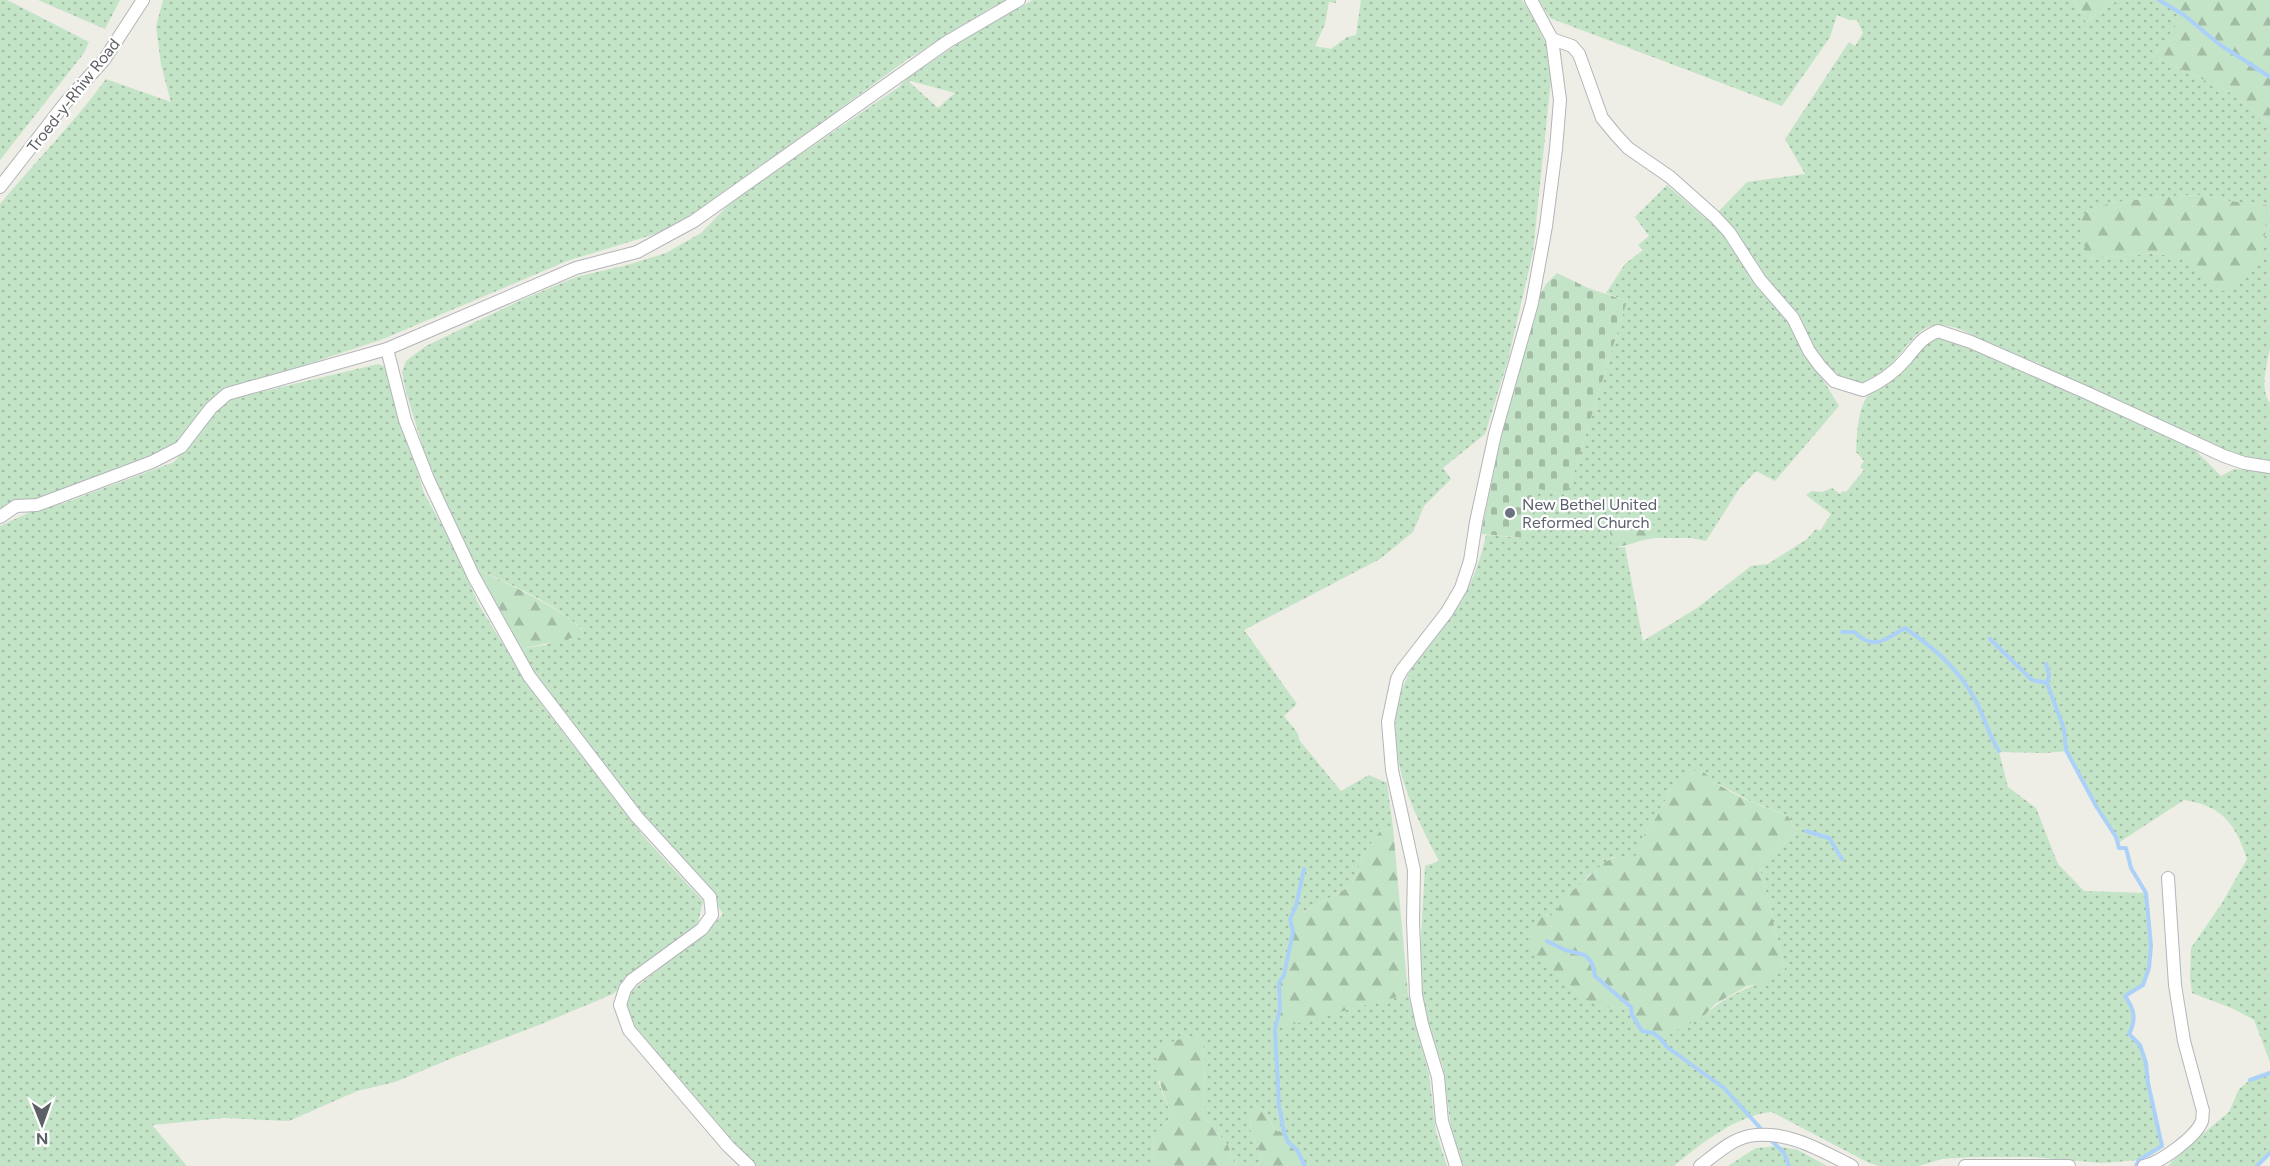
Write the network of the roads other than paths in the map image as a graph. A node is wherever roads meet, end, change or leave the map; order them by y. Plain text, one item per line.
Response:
1 (143, 0) edge
2 (1019, 0) edge
3 (1531, 0) edge
4 (1552, 39) junction
5 (0, 188) edge
6 (387, 348) junction
7 (2270, 467) edge
8 (0, 517) edge
9 (2168, 878) dead end
10 (749, 1166) edge
11 (1456, 1166) edge
12 (1700, 1166) edge
13 (1851, 1166) edge
14 (1965, 1166) edge
15 (2069, 1166) edge
16 (2144, 1166) edge

1 - 5 street, Troed-y-Rhiw Road
2 - 6 street
3 - 4 street
4 - 7 street
4 - 11 street
6 - 8 street
6 - 10 street
9 - 16 street
12 - 13 street
14 - 15 street

